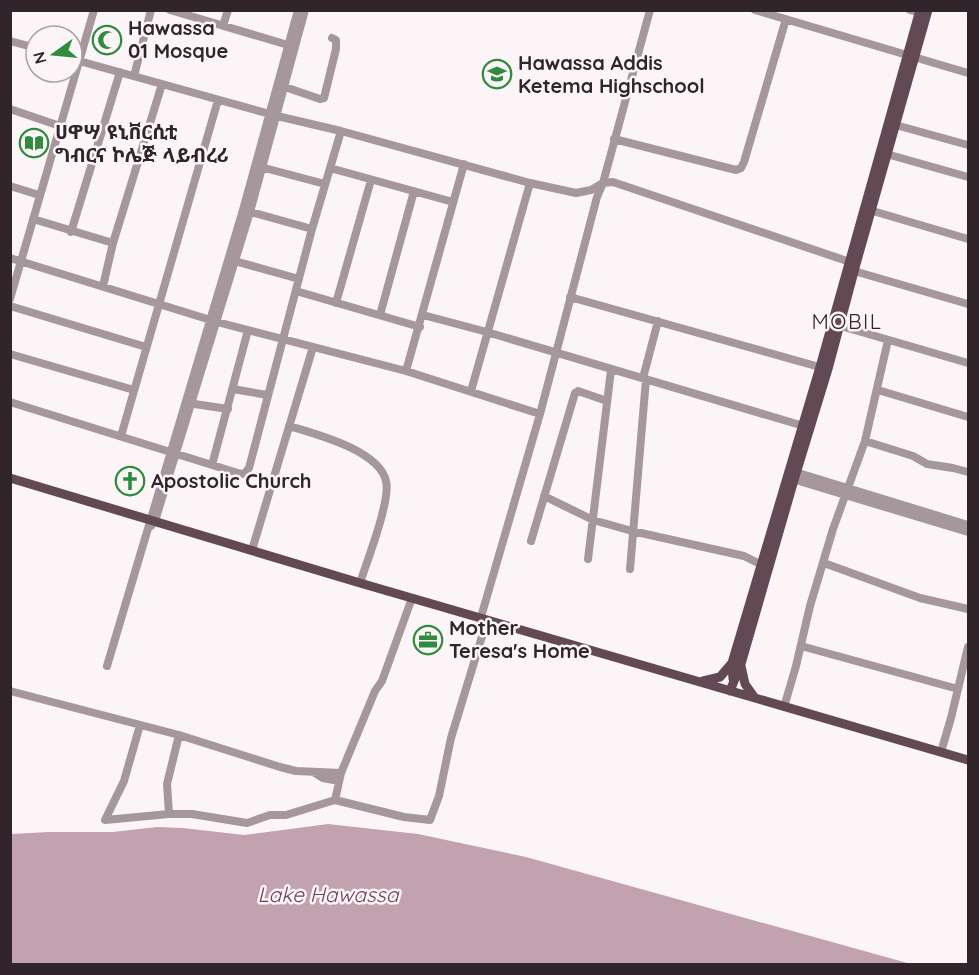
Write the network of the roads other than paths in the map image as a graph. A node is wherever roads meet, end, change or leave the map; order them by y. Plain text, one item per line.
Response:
1 (94, 10) edge
2 (151, 10) edge
3 (228, 10) edge
4 (305, 10) edge
5 (650, 10) edge
6 (755, 10) edge
7 (172, 11) edge
8 (298, 11) edge
9 (920, 11) edge
10 (786, 20) junction
11 (223, 26) junction
12 (84, 38) edge
13 (332, 38) dead end
14 (288, 45) junction
15 (911, 56) junction
16 (84, 62) edge
17 (120, 72) junction
18 (969, 73) edge
19 (134, 76) junction
20 (70, 84) edge
21 (162, 84) junction
22 (285, 87) junction
23 (218, 100) junction
24 (10, 109) edge
25 (274, 116) junction
26 (893, 119) junction
27 (60, 126) junction
28 (341, 131) junction
29 (614, 139) junction
30 (969, 145) edge
31 (884, 153) junction
32 (464, 164) junction
33 (259, 166) junction
34 (330, 168) junction
35 (969, 177) edge
36 (371, 180) junction
37 (530, 183) junction
38 (603, 183) junction
39 (325, 184) junction
40 (10, 186) edge
41 (414, 191) junction
42 (39, 195) junction
43 (453, 202) junction
44 (867, 209) junction
45 (247, 211) junction
46 (33, 219) junction
47 (312, 229) junction
48 (71, 232) junction
49 (969, 239) edge
50 (113, 243) junction
51 (10, 258) edge
52 (232, 260) junction
53 (20, 261) junction
54 (853, 265) junction
55 (299, 279) junction
56 (103, 286) junction
57 (296, 291) junction
58 (570, 297) junction
59 (10, 299) edge
60 (159, 303) junction
61 (336, 303) junction
62 (969, 304) edge
63 (10, 306) edge
64 (380, 315) junction
65 (423, 315) junction
66 (213, 321) junction
67 (658, 321) junction
68 (836, 325) junction
69 (420, 327) junction
70 (248, 330) junction
71 (487, 332) junction
72 (283, 339) junction
73 (888, 340) junction
74 (313, 346) junction
75 (146, 347) junction
76 (10, 354) edge
77 (556, 354) junction
78 (969, 363) edge
79 (824, 368) junction
80 (611, 370) junction
81 (406, 371) junction
82 (644, 378) junction
83 (233, 389) junction
84 (134, 390) junction
85 (878, 390) junction
86 (471, 391) junction
87 (267, 395) junction
88 (607, 401) junction
89 (10, 402) edge
90 (189, 403) junction
91 (228, 409) junction
92 (540, 414) junction
93 (969, 417) edge
94 (289, 426) junction
95 (807, 427) junction
96 (121, 436) junction
97 (865, 441) junction
98 (173, 453) junction
99 (212, 465) junction
100 (969, 472) edge
101 (791, 475) junction
102 (10, 478) edge
103 (846, 492) junction
104 (544, 496) junction
105 (593, 520) junction
106 (152, 523) junction
107 (969, 525) edge
108 (632, 531) junction
109 (969, 532) edge
110 (531, 542) dead end
111 (252, 550) junction
112 (588, 559) dead end
113 (824, 563) junction
114 (765, 567) junction
115 (630, 569) dead end
116 (360, 583) junction
117 (412, 598) junction
118 (969, 609) edge
119 (484, 619) junction
120 (801, 646) junction
121 (969, 647) edge
122 (736, 664) junction
123 (107, 666) dead end
124 (701, 682) junction
125 (959, 686) junction
126 (969, 686) edge
127 (10, 691) edge
128 (730, 691) junction
129 (755, 698) junction
130 (784, 707) junction
131 (140, 725) junction
132 (179, 735) junction
133 (940, 752) junction
134 (969, 760) edge
135 (340, 777) junction
136 (335, 800) junction
137 (168, 813) junction

1 - 12 street
2 - 19 street
3 - 11 street
4 - 22 street
5 - 29 street
6 - 10 street
7 - 11 street
8 - 14 street
9 - 15 main road
10 - 15 street
10 - 29 street
11 - 14 street
13 - 22 street
14 - 25 street
15 - 18 street
15 - 26 main road
16 - 17 street
17 - 19 street
17 - 48 street
19 - 21 street
20 - 27 street
21 - 23 street
21 - 50 street
22 - 25 street
23 - 25 street
23 - 60 street
24 - 27 street
25 - 28 street
25 - 33 street
26 - 30 street
26 - 31 main road
27 - 42 street
28 - 32 street
28 - 34 street
29 - 38 street
31 - 35 street
31 - 44 main road
32 - 37 street
32 - 43 street
33 - 39 street
33 - 45 street
34 - 36 street
34 - 39 street
36 - 41 street
36 - 61 street
37 - 38 street
37 - 71 street
38 - 54 street
38 - 58 street
39 - 47 street
40 - 42 street
41 - 43 street
41 - 64 street
42 - 46 street
43 - 65 street
44 - 49 street
44 - 54 main road
45 - 47 street
45 - 52 street
46 - 48 street
46 - 53 street
47 - 55 street
48 - 50 street
50 - 56 street
51 - 53 street
52 - 55 street
52 - 66 street
53 - 56 street
53 - 59 street
54 - 62 street
54 - 68 main road
55 - 57 street
56 - 60 street
57 - 61 street
57 - 72 street
58 - 67 street
58 - 77 street
60 - 66 street
60 - 75 street
61 - 64 street
63 - 75 street
64 - 69 street
65 - 69 street
65 - 71 street
66 - 70 street
66 - 90 street
67 - 79 street
67 - 82 street
68 - 73 street
68 - 79 main road
69 - 81 street
70 - 72 street
70 - 83 street
71 - 77 street
71 - 86 street
72 - 74 street
72 - 87 street
73 - 78 street
73 - 85 street
74 - 81 street
74 - 94 street
75 - 84 street
76 - 84 street
77 - 80 street
77 - 92 street
79 - 95 main road
80 - 82 street
80 - 88 street
81 - 86 street
82 - 95 street
82 - 108 street
83 - 87 street
83 - 91 street
84 - 96 street
85 - 93 street
85 - 97 street
86 - 92 street
87 - 99 street
88 - 104 street
88 - 105 street
89 - 96 street
90 - 91 street
90 - 98 street
91 - 99 street
92 - 119 street
94 - 111 street
94 - 116 street
95 - 101 main road
96 - 98 street
97 - 100 street
97 - 103 street
98 - 99 street
98 - 106 street
101 - 103 street
101 - 114 main road
102 - 106 main road
103 - 107 street
103 - 109 street
103 - 113 street
104 - 105 street
104 - 110 street
105 - 108 street
105 - 112 street
106 - 111 main road
106 - 123 street
108 - 114 street
108 - 115 street
111 - 116 main road
113 - 118 street
113 - 120 street
114 - 122 main road
116 - 117 main road
117 - 119 main road
117 - 135 street
119 - 124 main road
119 - 136 street
120 - 125 street
120 - 130 street
121 - 125 street
122 - 124 main road
122 - 128 main road
122 - 129 main road
124 - 128 main road
125 - 126 street
125 - 133 street
127 - 131 street
128 - 129 main road
129 - 130 main road
130 - 133 main road
131 - 132 street
131 - 137 street
132 - 135 street
132 - 137 street
133 - 134 main road
135 - 136 street
136 - 137 street

